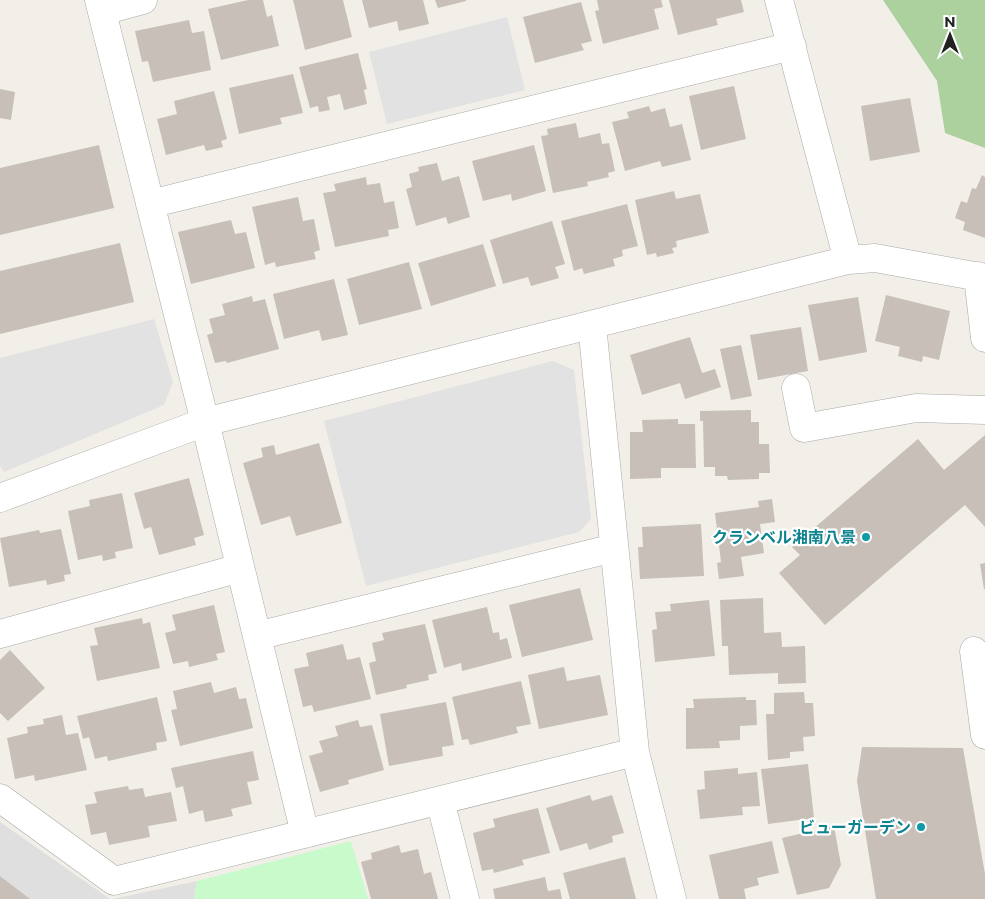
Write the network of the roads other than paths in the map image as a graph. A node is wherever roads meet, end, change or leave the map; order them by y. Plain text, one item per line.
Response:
1 (143, 0) edge
2 (778, 0) edge
3 (100, 5) edge
4 (792, 46) junction
5 (150, 204) junction
6 (848, 260) junction
7 (982, 277) edge
8 (592, 325) junction
9 (985, 338) edge
10 (796, 388) dead end
11 (985, 410) edge
12 (205, 422) junction
13 (0, 498) edge
14 (614, 548) junction
15 (240, 568) junction
16 (0, 634) edge
17 (257, 636) junction
18 (974, 651) dead end
19 (985, 735) edge
20 (635, 752) junction
21 (0, 798) edge
22 (440, 800) junction
23 (305, 834) junction
24 (466, 899) edge
25 (672, 899) edge

1 - 3 street
2 - 4 street
3 - 5 street
4 - 5 street
4 - 6 street
5 - 12 street
6 - 7 street
6 - 8 street
7 - 9 street
8 - 12 street
8 - 14 street
10 - 11 street
12 - 13 street
12 - 15 street
14 - 17 street
14 - 20 street
15 - 16 street
15 - 17 street
17 - 23 street
18 - 19 street
20 - 22 street
20 - 25 street
21 - 23 street
22 - 23 street
22 - 24 street

